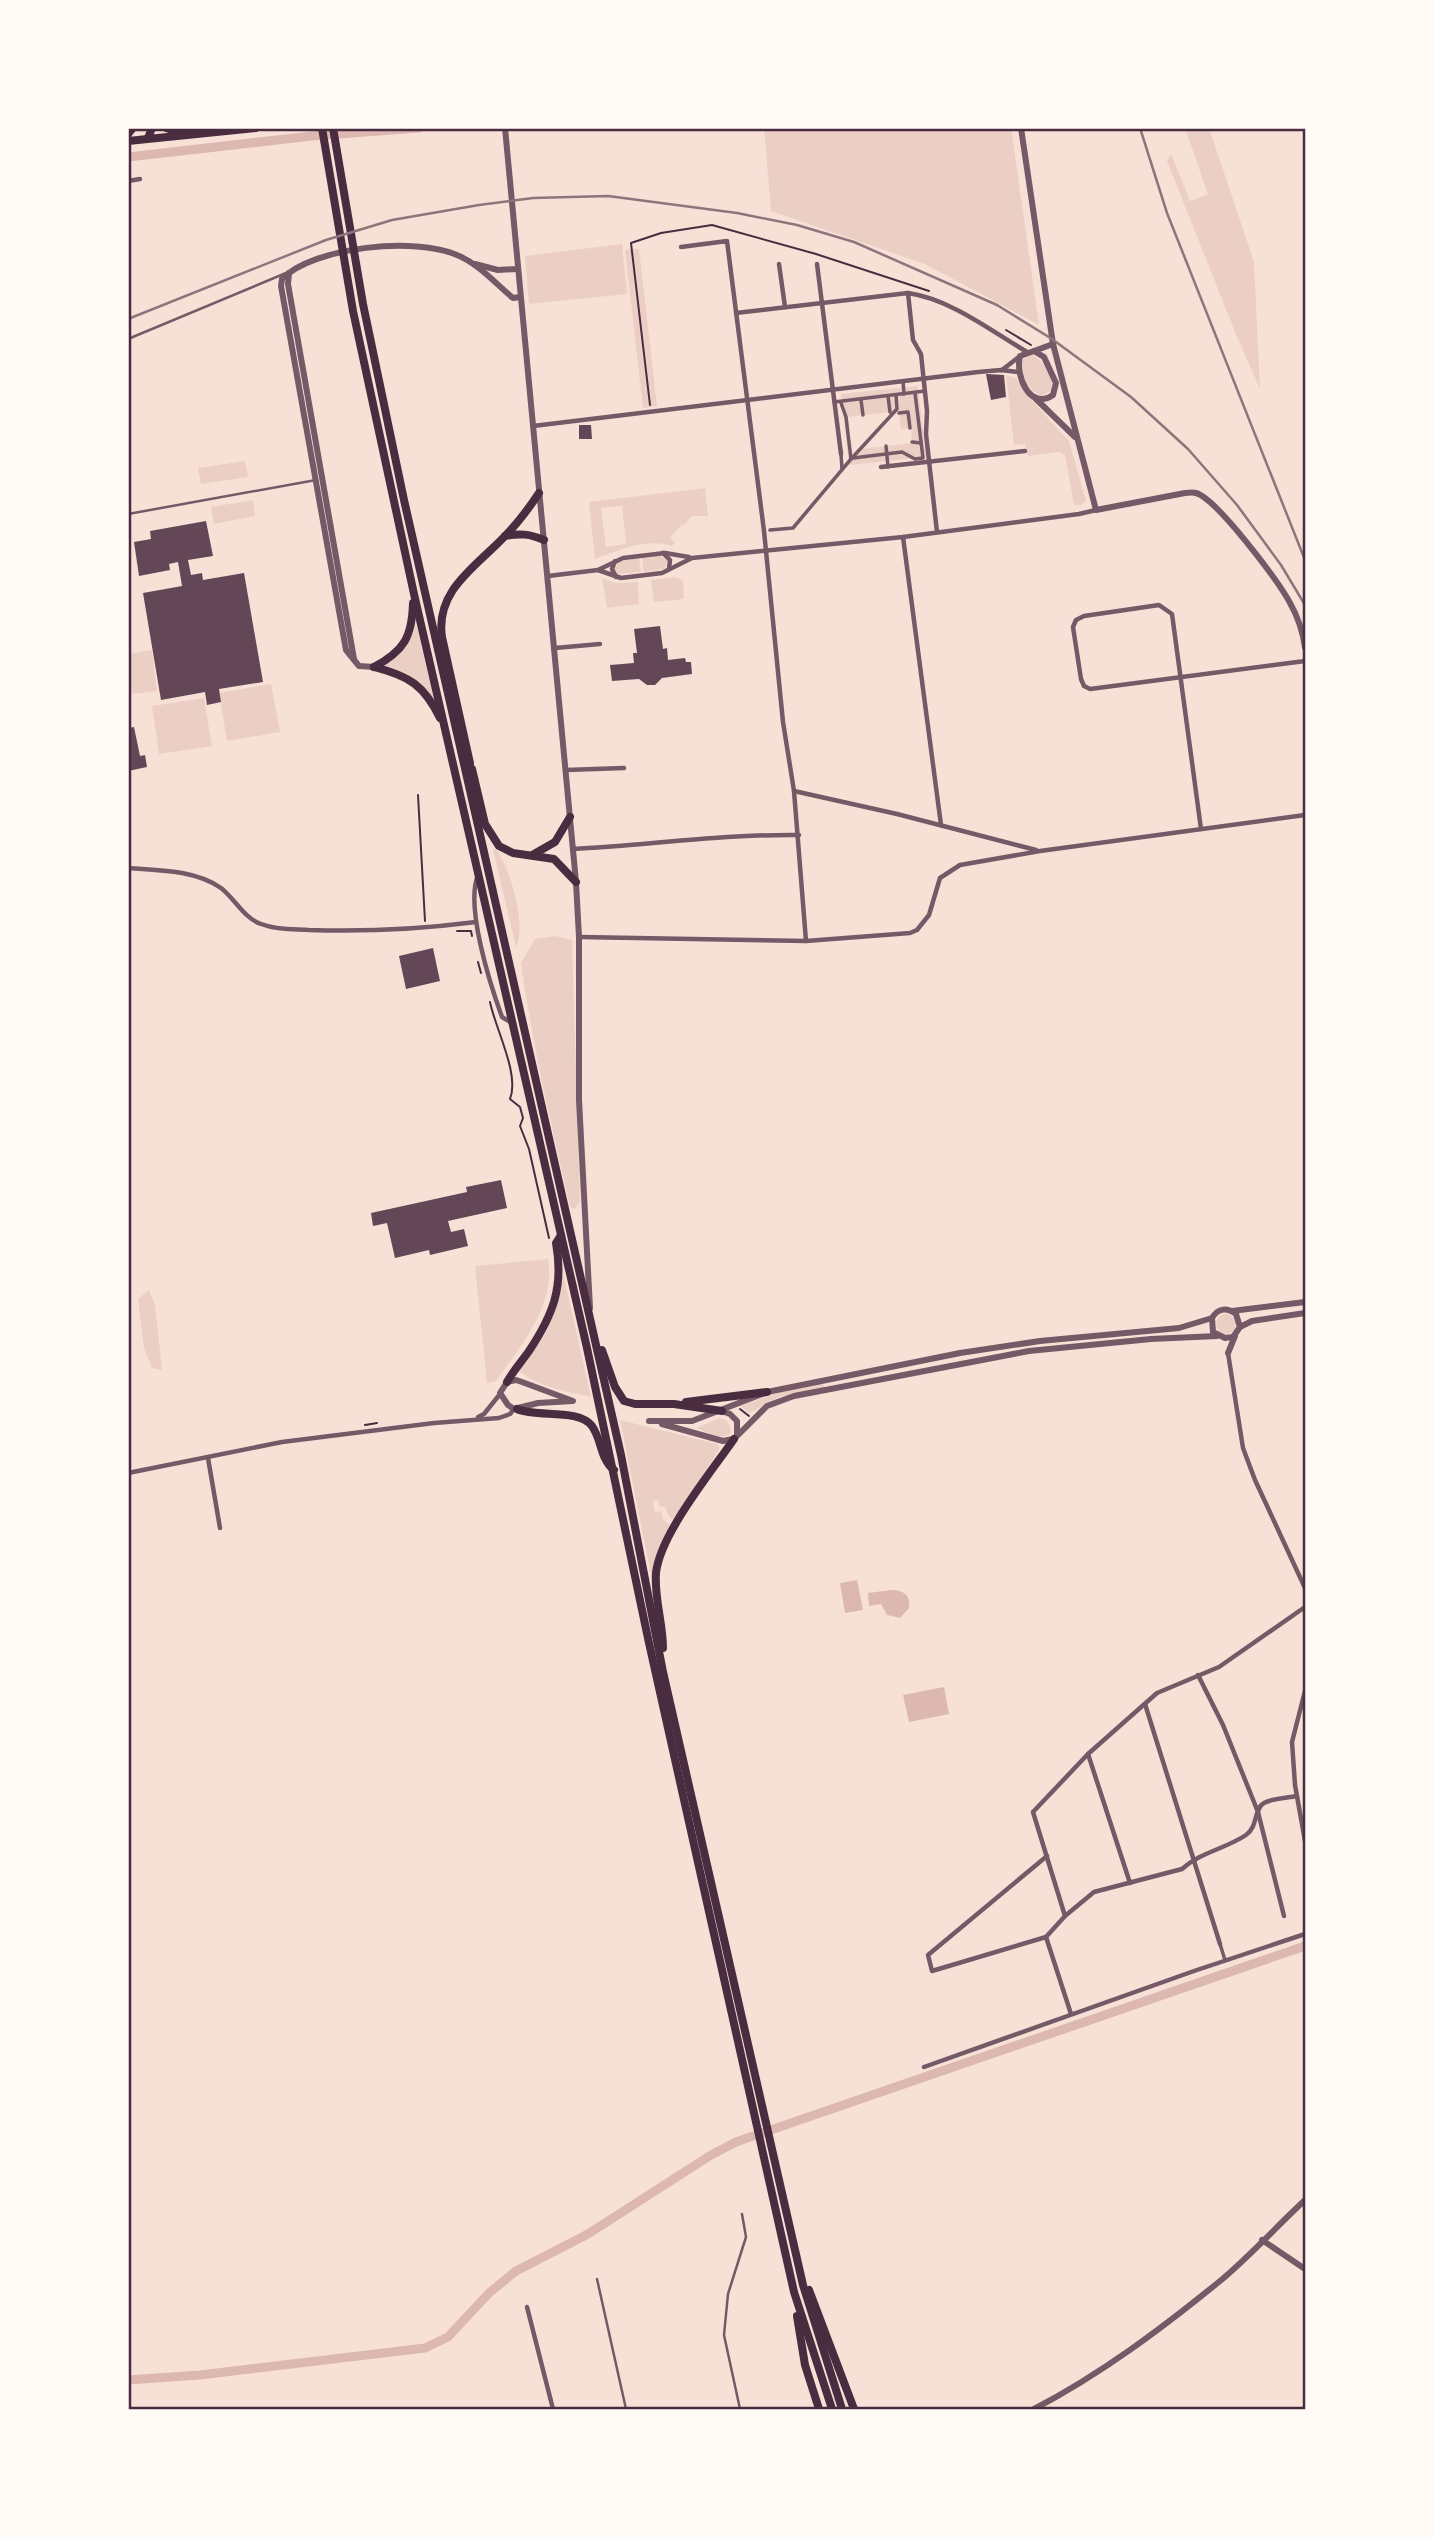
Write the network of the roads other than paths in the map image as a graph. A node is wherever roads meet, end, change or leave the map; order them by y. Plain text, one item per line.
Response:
1 (133, 128) edge
2 (140, 128) edge
3 (152, 128) edge
4 (166, 128) edge
5 (256, 128) edge
6 (322, 128) edge
7 (333, 128) edge
8 (1021, 128) edge
9 (505, 129) edge
10 (128, 134) edge
11 (188, 135) junction
12 (148, 138) junction
13 (128, 141) edge
14 (140, 179) dead end
15 (128, 181) edge
16 (681, 247) dead end
17 (473, 264) junction
18 (779, 264) dead end
19 (817, 264) dead end
20 (517, 269) junction
21 (289, 271) junction
22 (908, 293) junction
23 (520, 298) junction
24 (822, 302) junction
25 (785, 307) junction
26 (736, 313) junction
27 (128, 339) edge
28 (1053, 344) junction
29 (1029, 352) junction
30 (1001, 370) junction
31 (1018, 372) junction
32 (923, 379) junction
33 (903, 381) junction
34 (1056, 383) junction
35 (833, 389) junction
36 (925, 391) junction
37 (915, 393) junction
38 (904, 394) junction
39 (896, 395) junction
40 (888, 396) junction
41 (861, 399) junction
42 (1036, 399) junction
43 (748, 401) junction
44 (837, 402) junction
45 (890, 412) dead end
46 (900, 412) dead end
47 (863, 415) dead end
48 (532, 426) junction
49 (910, 428) dead end
50 (1077, 439) junction
51 (912, 442) dead end
52 (921, 443) junction
53 (886, 446) dead end
54 (1026, 451) dead end
55 (841, 454) joint
56 (887, 454) junction
57 (851, 459) junction
58 (930, 463) junction
59 (881, 467) dead end
60 (888, 467) junction
61 (842, 469) junction
62 (316, 480) junction
63 (539, 493) junction
64 (1096, 510) junction
65 (128, 514) edge
66 (770, 530) dead end
67 (937, 532) junction
68 (505, 536) junction
69 (903, 537) junction
70 (544, 540) junction
71 (766, 552) junction
72 (663, 553) junction
73 (692, 558) junction
74 (615, 560) junction
75 (598, 570) junction
76 (668, 570) junction
77 (548, 576) junction
78 (616, 577) junction
79 (414, 593) junction
80 (600, 644) dead end
81 (1305, 648) edge
82 (555, 649) junction
83 (354, 661) junction
84 (1305, 661) edge
85 (374, 667) junction
86 (1180, 677) junction
87 (446, 730) junction
88 (470, 763) junction
89 (624, 768) dead end
90 (566, 770) junction
91 (468, 781) junction
92 (794, 791) junction
93 (471, 794) junction
94 (481, 811) junction
95 (1305, 815) edge
96 (570, 817) junction
97 (941, 825) junction
98 (1201, 829) junction
99 (799, 835) junction
100 (573, 849) junction
101 (1040, 851) junction
102 (531, 855) junction
103 (128, 868) edge
104 (478, 874) junction
105 (576, 882) junction
106 (476, 922) junction
107 (579, 937) junction
108 (806, 941) junction
109 (512, 1023) junction
110 (561, 1235) junction
111 (1305, 1302) edge
112 (1233, 1311) junction
113 (1305, 1313) edge
114 (590, 1317) junction
115 (1212, 1318) junction
116 (1240, 1327) junction
117 (1236, 1334) junction
118 (1219, 1337) junction
119 (1228, 1353) junction
120 (507, 1382) junction
121 (766, 1392) junction
122 (500, 1394) junction
123 (674, 1405) junction
124 (516, 1409) junction
125 (722, 1411) junction
126 (474, 1419) junction
127 (734, 1438) junction
128 (208, 1458) junction
129 (614, 1470) junction
130 (128, 1473) edge
131 (220, 1528) dead end
132 (1305, 1587) edge
133 (1305, 1607) edge
134 (663, 1672) junction
135 (1198, 1675) junction
136 (1305, 1691) edge
137 (1145, 1704) junction
138 (1088, 1754) junction
139 (1297, 1796) junction
140 (1258, 1812) junction
141 (1305, 1842) edge
142 (1047, 1856) junction
143 (1193, 1859) junction
144 (1130, 1883) junction
145 (1066, 1916) junction
146 (1284, 1916) dead end
147 (1305, 1934) edge
148 (1046, 1937) junction
149 (1220, 1944) joint
150 (1225, 1960) junction
151 (1071, 2014) junction
152 (924, 2067) dead end
153 (765, 2141) junction
154 (1305, 2200) edge
155 (742, 2214) dead end
156 (1262, 2240) junction
157 (792, 2241) junction
158 (1305, 2269) edge
159 (597, 2279) dead end
160 (794, 2292) junction
161 (527, 2307) dead end
162 (553, 2409) edge
163 (625, 2409) edge
164 (740, 2409) edge
165 (819, 2409) edge
166 (832, 2409) edge
167 (842, 2409) edge
168 (854, 2409) edge
169 (1034, 2409) edge

1 - 10 main road
2 - 12 main road
3 - 12 main road
4 - 11 main road
5 - 11 main road
6 - 79 main road
7 - 91 main road
8 - 28 street
9 - 20 street
11 - 12 main road
12 - 13 main road
14 - 15 street
16 - 26 street
17 - 20 street
17 - 21 street
17 - 23 street
18 - 25 street
19 - 24 street
20 - 23 street
21 - 27 lane
21 - 62 street
21 - 83 street
22 - 24 street
22 - 29 street
22 - 32 street
23 - 48 street
24 - 25 street
24 - 35 street
25 - 26 street
26 - 43 street
28 - 29 street
28 - 50 street
29 - 30 street
29 - 31 street
29 - 34 street
30 - 31 street
30 - 32 street
31 - 42 street
32 - 33 street
32 - 36 street
33 - 35 street
33 - 38 street
34 - 42 street
34 - 50 street
35 - 43 street
35 - 44 street
36 - 37 street
36 - 58 street
37 - 38 street
37 - 52 street
38 - 39 street
39 - 40 street
39 - 57 street
40 - 41 street
40 - 45 street
41 - 44 street
41 - 47 street
42 - 50 street
43 - 48 street
43 - 71 street
44 - 55 street
44 - 57 street
46 - 49 street
48 - 63 street
50 - 64 street
51 - 52 street
52 - 56 street
53 - 56 street
54 - 58 street
55 - 61 street
56 - 57 street
56 - 60 street
57 - 61 street
58 - 60 street
58 - 67 street
59 - 60 street
61 - 66 street
62 - 65 lane
62 - 83 street
63 - 68 main road
63 - 70 street
64 - 67 street
64 - 81 street
67 - 69 street
68 - 70 main road
68 - 88 main road
69 - 71 street
69 - 97 street
70 - 77 street
71 - 73 street
71 - 92 street
72 - 73 street
72 - 74 street
72 - 76 street
73 - 76 street
74 - 75 street
74 - 78 street
75 - 77 street
75 - 78 street
76 - 78 street
77 - 82 street
79 - 85 main road
79 - 87 main road
80 - 82 street
82 - 90 street
83 - 85 street
84 - 86 street
85 - 87 main road
86 - 86 street
86 - 98 street
87 - 104 main road
88 - 91 main road
88 - 94 main road
89 - 90 street
90 - 96 street
91 - 93 main road
92 - 97 street
92 - 99 street
93 - 94 main road
93 - 114 main road
94 - 102 main road
95 - 98 street
96 - 100 street
96 - 102 main road
97 - 101 street
98 - 101 street
99 - 100 street
99 - 108 street
100 - 105 street
101 - 108 street
102 - 105 main road
103 - 106 street
104 - 106 street
104 - 109 main road
105 - 107 street
106 - 109 street
107 - 108 street
107 - 114 street
109 - 110 main road
110 - 120 main road
110 - 129 main road
111 - 112 street
112 - 115 street
112 - 116 street
113 - 116 street
114 - 123 main road
114 - 134 main road
115 - 118 street
115 - 121 street
116 - 117 street
117 - 118 street
117 - 119 street
118 - 119 street
118 - 127 street
119 - 132 street
120 - 122 street
120 - 124 street
121 - 123 main road
121 - 125 street
122 - 124 street
122 - 126 street
123 - 125 main road
124 - 126 street
124 - 129 main road
125 - 127 street
125 - 127 street
126 - 128 street
127 - 134 main road
128 - 130 street
128 - 131 street
129 - 153 main road
133 - 135 street
134 - 153 main road
135 - 137 street
135 - 140 street
136 - 139 street
137 - 138 street
137 - 143 street
138 - 142 street
138 - 144 street
139 - 140 street
139 - 141 street
140 - 143 street
140 - 146 street
142 - 145 street
142 - 148 street
143 - 144 street
143 - 149 street
144 - 145 street
145 - 148 street
147 - 150 street
148 - 151 street
149 - 150 street
150 - 151 street
151 - 152 street
153 - 157 main road
153 - 160 main road
154 - 156 street
155 - 164 lane
156 - 158 street
156 - 169 street
157 - 167 main road
157 - 168 main road
159 - 163 lane
160 - 165 main road
160 - 166 main road
161 - 162 street

